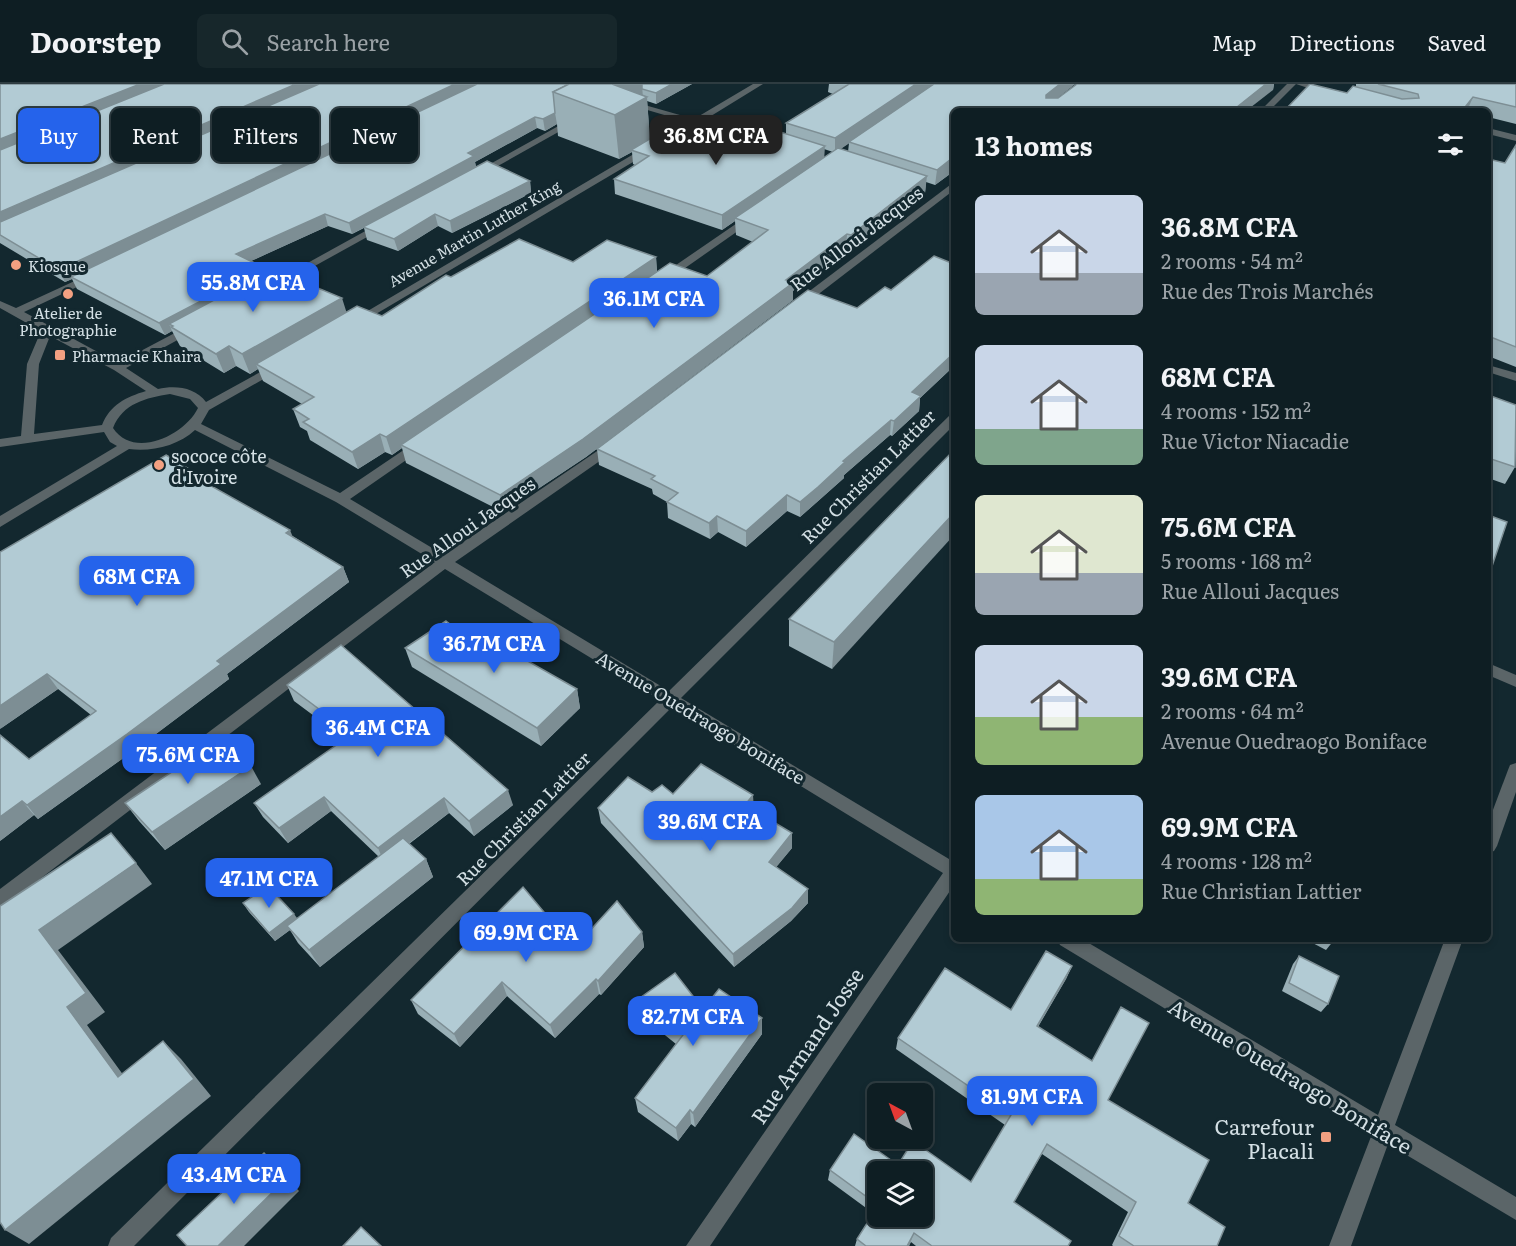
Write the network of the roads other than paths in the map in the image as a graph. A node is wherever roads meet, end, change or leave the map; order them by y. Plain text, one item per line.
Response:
1 (759, 84) edge
2 (1292, 84) edge
3 (1300, 84) edge
4 (634, 89) edge
5 (1332, 92) edge
6 (1267, 108) edge
7 (585, 115) edge
8 (700, 119) junction
9 (1491, 132) edge
10 (1516, 138) edge
11 (782, 142) edge
12 (471, 177) edge
13 (946, 191) edge
14 (759, 213) edge
15 (388, 222) edge
16 (101, 272) edge
17 (652, 286) edge
18 (263, 290) edge
19 (0, 304) edge
20 (16, 312) junction
21 (786, 314) edge
22 (201, 323) edge
23 (348, 326) edge
24 (46, 330) junction
25 (286, 361) edge
26 (118, 369) junction
27 (1491, 369) edge
28 (1516, 377) edge
29 (155, 392) junction
30 (204, 408) junction
31 (951, 421) edge
32 (196, 426) junction
33 (107, 428) junction
34 (628, 434) edge
35 (27, 439) junction
36 (429, 439) edge
37 (0, 443) edge
38 (127, 445) junction
39 (341, 499) junction
40 (0, 522) edge
41 (446, 561) junction
42 (1491, 670) edge
43 (1516, 681) edge
44 (671, 699) junction
45 (1516, 770) edge
46 (1491, 838) edge
47 (951, 869) edge
48 (951, 875) edge
49 (0, 899) edge
50 (1071, 942) edge
51 (1453, 942) edge
52 (1383, 1131) junction
53 (1516, 1209) edge
54 (119, 1246) edge
55 (697, 1246) edge
56 (1340, 1246) edge

1 - 8 street, Avenue Martin Luther King
2 - 6 street
3 - 5 street
4 - 8 street
7 - 12 street
8 - 11 street
8 - 23 street, Avenue Martin Luther King
9 - 10 street
13 - 21 street, Rue Alloui Jacques
14 - 17 street
15 - 18 street
16 - 20 street
19 - 20 street
20 - 24 street
22 - 26 street
24 - 26 street
24 - 35 street
25 - 30 street
26 - 29 street
27 - 28 street
29 - 30 street
29 - 33 street
30 - 32 street
31 - 44 street, Rue Christian Lattier
32 - 38 street
32 - 39 street, Avenue Ouedraogo Boniface
33 - 35 street
33 - 38 street
34 - 41 street, Rue Alloui Jacques
35 - 37 street
36 - 39 street
38 - 40 street
39 - 41 street, Avenue Ouedraogo Boniface
41 - 44 street, Avenue Ouedraogo Boniface
41 - 49 street, Rue Alloui Jacques
42 - 43 street
44 - 47 street, Avenue Ouedraogo Boniface
44 - 54 street, Rue Christian Lattier
45 - 46 street
48 - 55 street, Rue Armand Josse
50 - 52 street, Avenue Ouedraogo Boniface
51 - 52 street
52 - 53 street, Avenue Ouedraogo Boniface
52 - 56 street

